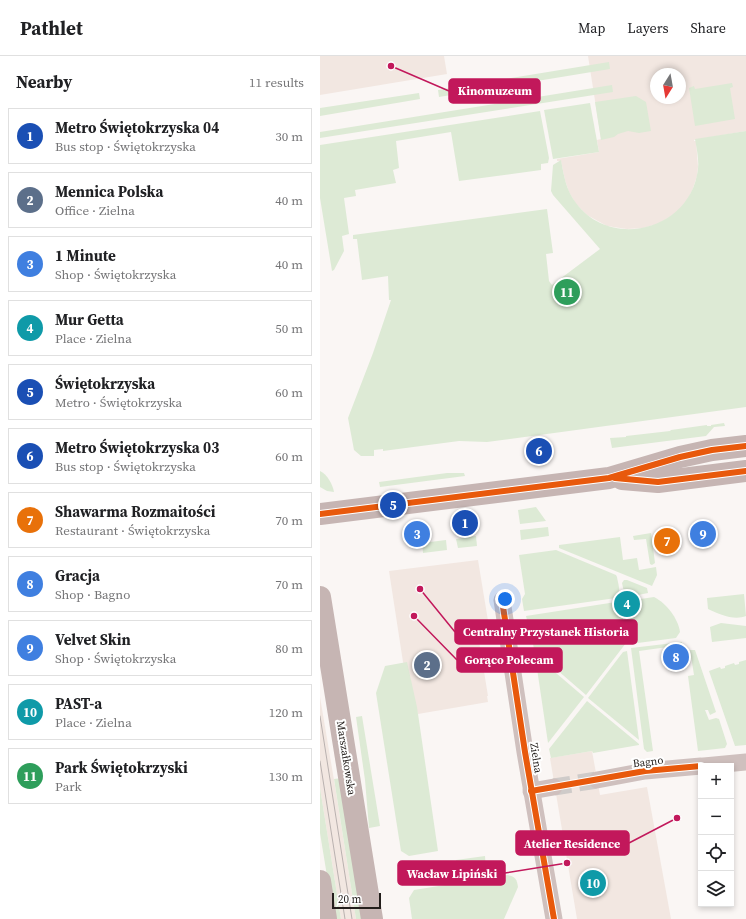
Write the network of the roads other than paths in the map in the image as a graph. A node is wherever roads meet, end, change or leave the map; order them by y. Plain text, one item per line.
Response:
1 (746, 446) edge
2 (746, 470) edge
3 (609, 478) junction
4 (320, 514) edge
5 (320, 597) edge
6 (502, 600) dead end
7 (746, 762) edge
8 (734, 763) edge
9 (698, 766) edge
10 (597, 780) tunnel mouth
11 (554, 787) tunnel mouth
12 (531, 791) junction
13 (320, 881) edge
14 (326, 919) edge
15 (372, 919) edge
16 (554, 919) edge

1 - 3 street
2 - 3 street
3 - 4 street
5 - 15 street, Marszałkowska
6 - 12 street, Zielna
7 - 8 street
9 - 10 street, Bagno
11 - 12 street
12 - 16 street, Zielna
13 - 14 street

